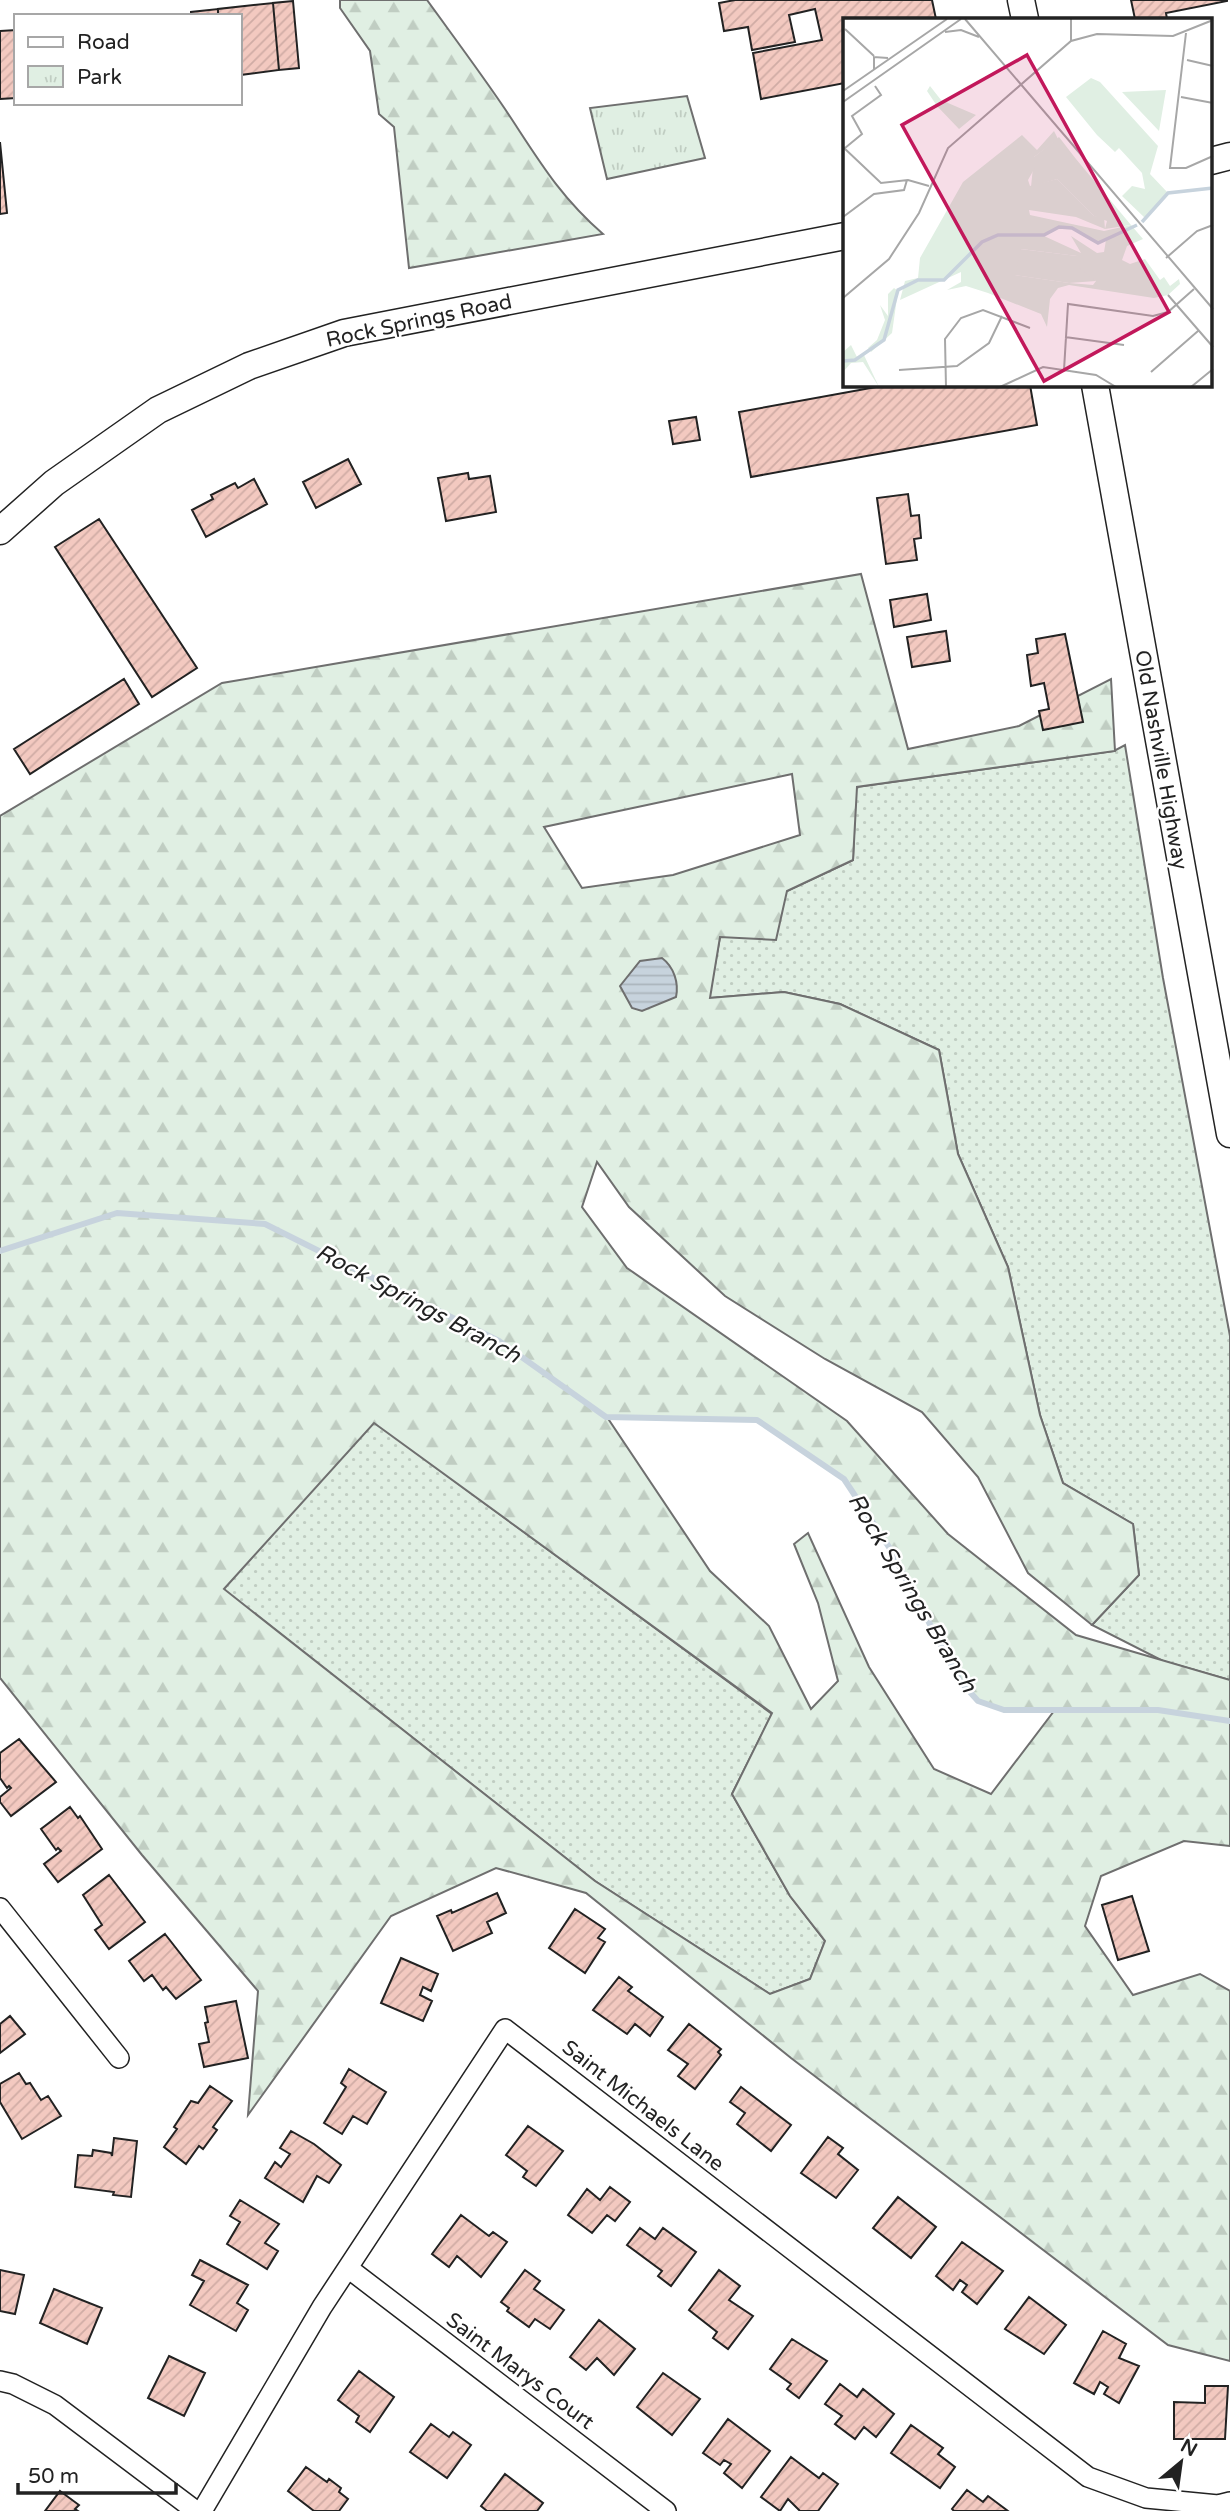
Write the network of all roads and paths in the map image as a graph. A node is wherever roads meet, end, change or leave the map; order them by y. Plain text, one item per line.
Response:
1 (1021, 0) edge
2 (1025, 18) edge
3 (1230, 156) edge
4 (1212, 160) edge
5 (843, 236) edge
6 (1095, 387) edge
7 (0, 531) edge
8 (1230, 1134) edge
9 (0, 1908) edge
10 (119, 2058) dead end
11 (348, 2268) junction
12 (0, 2381) edge
13 (1230, 2502) edge
14 (196, 2511) edge
15 (202, 2511) edge
16 (666, 2511) edge

1 - 2 street
3 - 4 street
5 - 7 street, Rock Springs Road
6 - 8 street, Old Nashville Highway
9 - 10 street
11 - 13 street, Saint Michaels Lane
11 - 15 street, Saint Michaels Lane
11 - 16 street, Saint Marys Court
12 - 14 street

